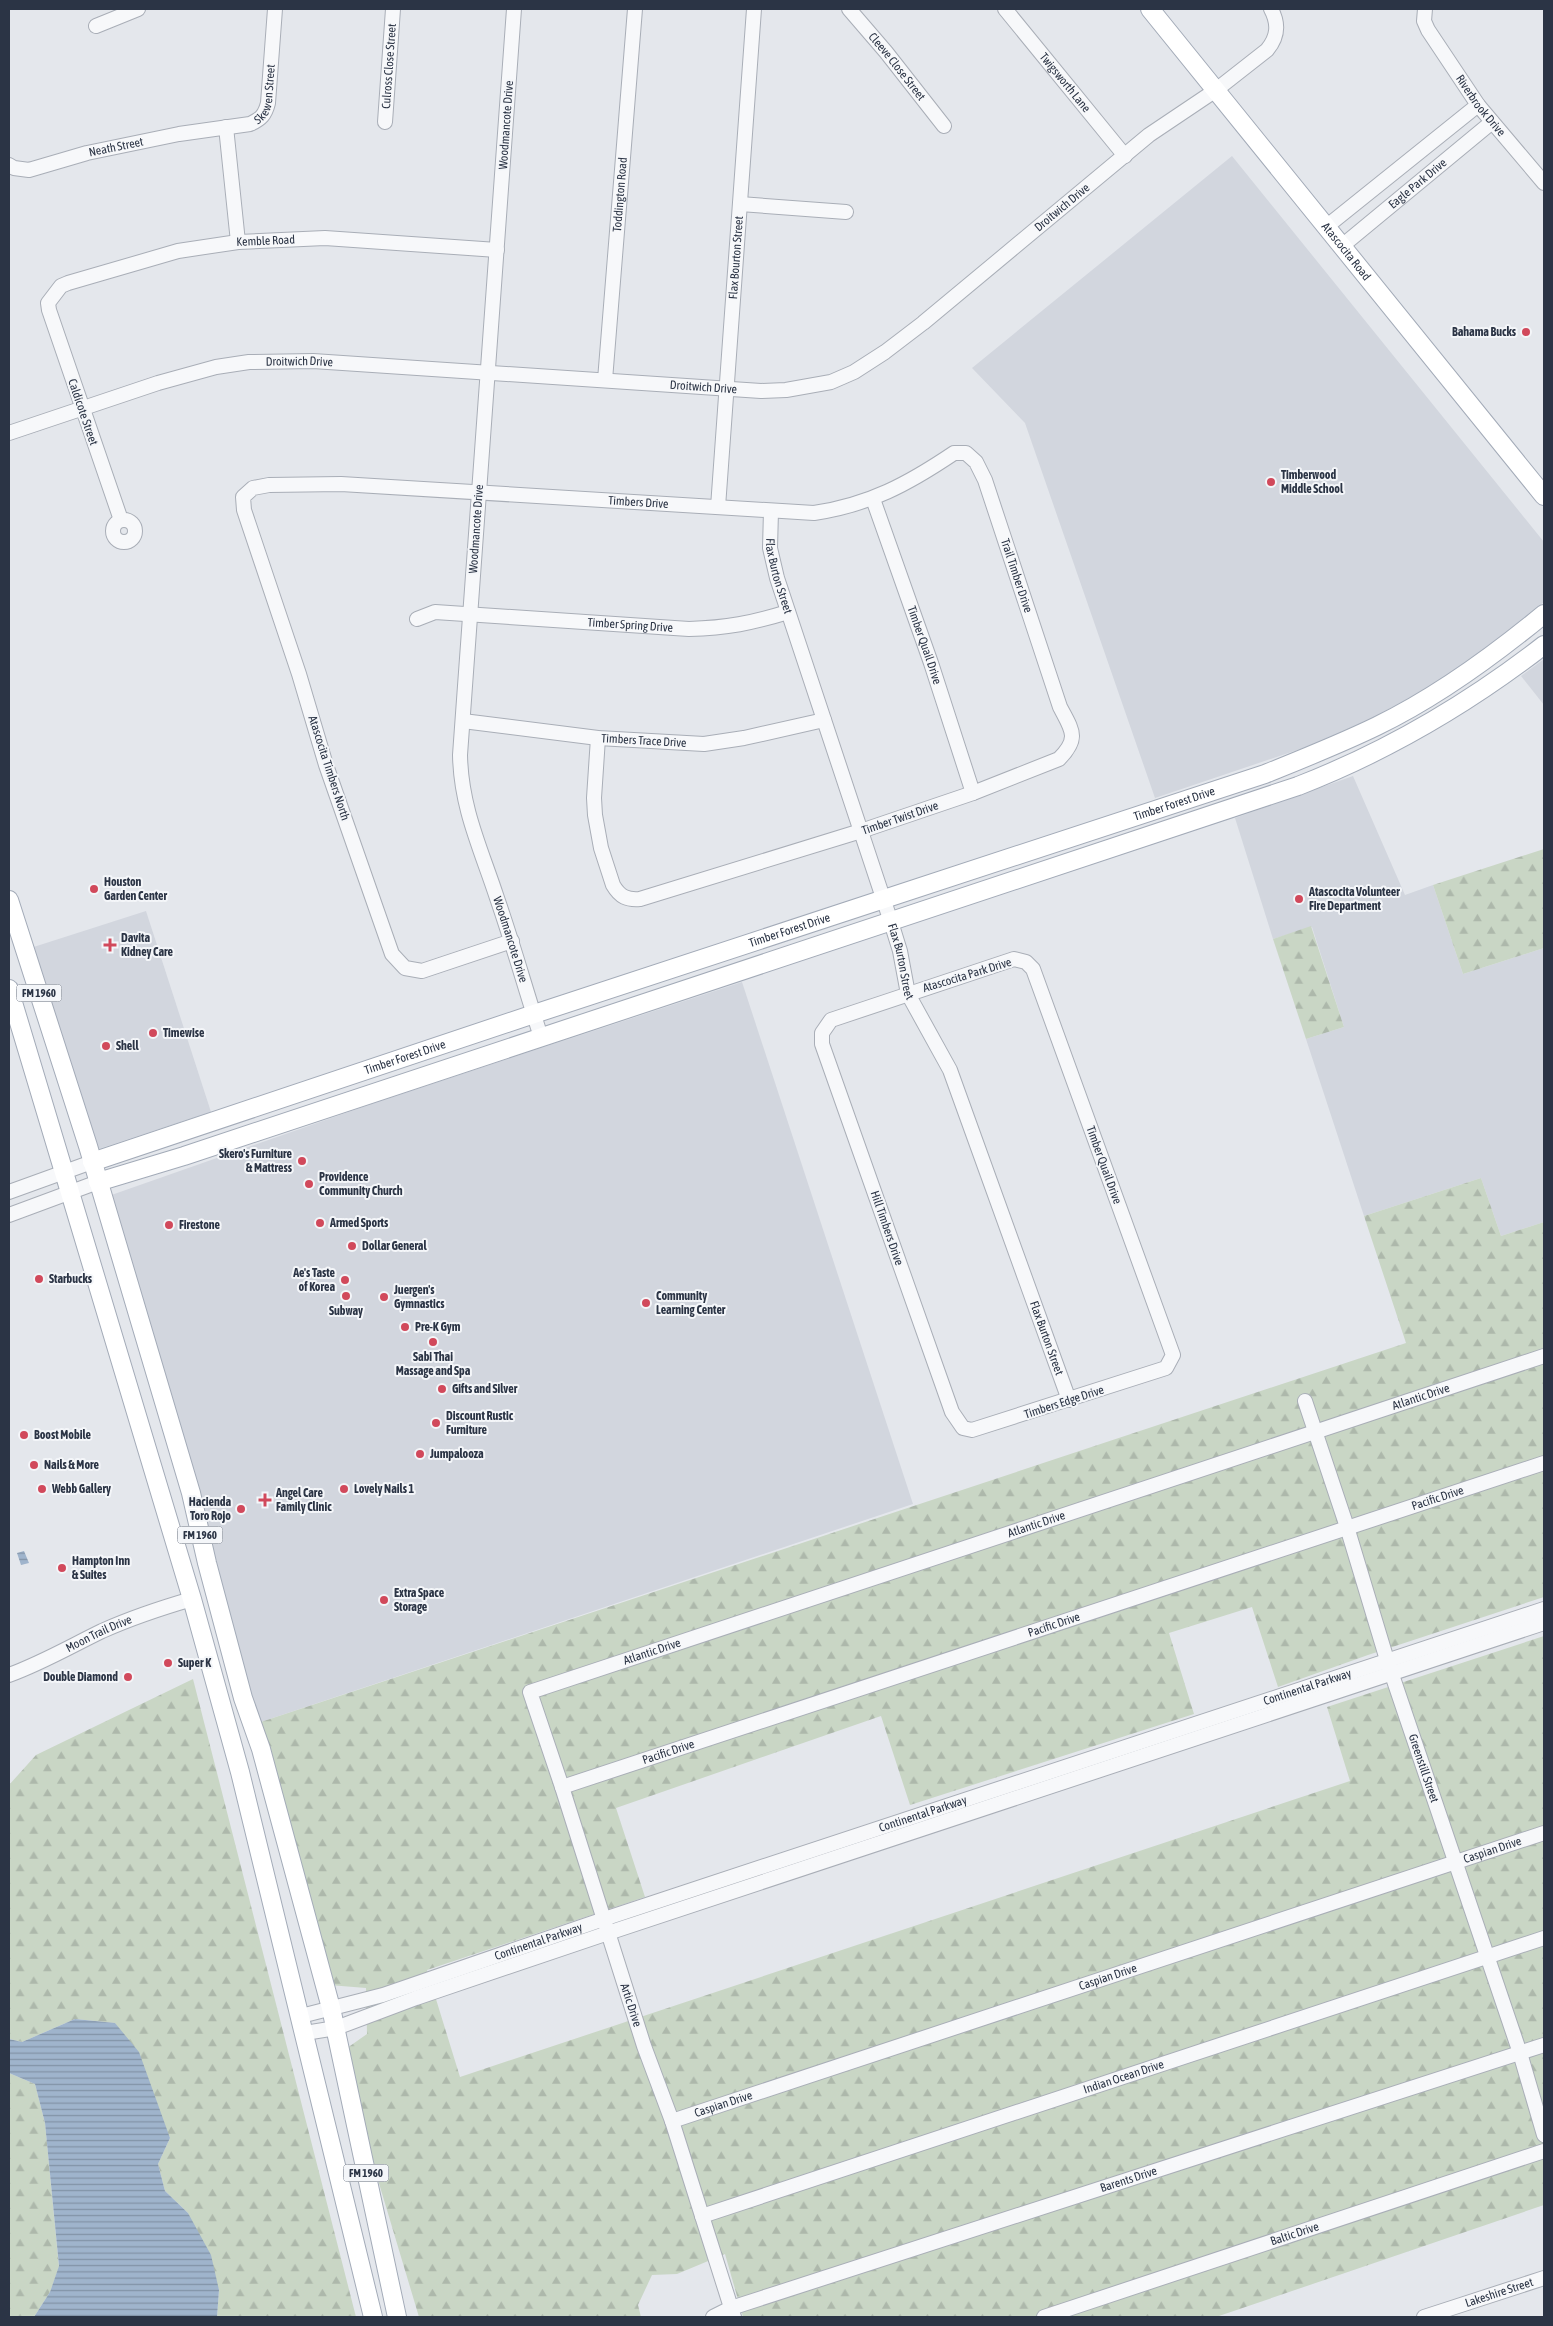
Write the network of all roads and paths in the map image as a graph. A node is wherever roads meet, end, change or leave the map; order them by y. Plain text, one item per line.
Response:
1 (138, 9) edge
2 (275, 9) edge
3 (393, 9) edge
4 (514, 9) edge
5 (635, 9) edge
6 (754, 9) edge
7 (849, 9) edge
8 (1005, 9) edge
9 (1150, 9) edge
10 (1271, 9) edge
11 (1425, 15) edge
12 (96, 26) dead end
13 (1216, 90) junction
14 (1478, 105) junction
15 (385, 122) dead end
16 (1492, 122) junction
17 (944, 126) dead end
18 (226, 127) junction
19 (1125, 156) junction
20 (9, 165) edge
21 (1544, 183) edge
22 (740, 204) junction
23 (846, 212) dead end
24 (1326, 227) junction
25 (238, 242) junction
26 (1342, 246) junction
27 (497, 250) junction
28 (48, 303) joint
29 (487, 373) junction
30 (606, 380) junction
31 (727, 389) junction
32 (82, 409) junction
33 (9, 433) edge
34 (977, 463) joint
35 (282, 484) joint
36 (479, 492) junction
37 (1544, 496) edge
38 (874, 499) junction
39 (718, 507) junction
40 (772, 511) junction
41 (121, 520) dead end
42 (788, 612) junction
43 (471, 613) junction
44 (1544, 614) edge
45 (416, 619) dead end
46 (1544, 645) edge
47 (1054, 689) joint
48 (824, 720) junction
49 (463, 721) junction
50 (598, 738) junction
51 (973, 793) junction
52 (861, 832) junction
53 (884, 899) junction
54 (9, 900) edge
55 (891, 922) junction
56 (512, 941) junction
57 (717, 954) junction
58 (1026, 962) joint
59 (725, 976) junction
60 (9, 990) edge
61 (908, 994) junction
62 (534, 1014) junction
63 (825, 1026) joint
64 (541, 1037) junction
65 (347, 1077) junction
66 (354, 1099) junction
67 (255, 1107) junction
68 (263, 1130) junction
69 (92, 1162) junction
70 (64, 1172) junction
71 (98, 1182) junction
72 (9, 1192) edge
73 (70, 1192) junction
74 (9, 1215) edge
75 (1544, 1356) edge
76 (1164, 1369) joint
77 (1069, 1400) junction
78 (1305, 1401) dead end
79 (963, 1428) joint
80 (1314, 1432) junction
81 (1544, 1463) edge
82 (1347, 1527) junction
83 (175, 1545) junction
84 (192, 1599) junction
85 (221, 1599) junction
86 (1544, 1609) edge
87 (1544, 1623) edge
88 (228, 1642) junction
89 (1390, 1666) junction
90 (9, 1675) edge
91 (530, 1692) joint
92 (562, 1786) junction
93 (1544, 1832) edge
94 (1455, 1861) junction
95 (604, 1919) junction
96 (608, 1932) junction
97 (1544, 1938) edge
98 (1488, 1957) junction
99 (331, 2008) junction
100 (303, 2024) junction
101 (336, 2028) junction
102 (1544, 2045) edge
103 (1520, 2053) junction
104 (672, 2121) junction
105 (1544, 2135) edge
106 (1544, 2151) edge
107 (702, 2216) junction
108 (1544, 2278) edge
109 (732, 2313) edge
110 (373, 2317) edge
111 (396, 2317) edge
112 (713, 2317) edge
113 (1044, 2317) edge
114 (1424, 2317) edge

1 - 12 street
2 - 18 street, Skewen Street
3 - 15 street, Culross Close Street
4 - 27 street, Woodmancote Drive
5 - 30 street, Toddington Road
6 - 22 street, Flax Bourton Street
7 - 17 street, Cleeve Close Street
8 - 19 street, Twigsworth Lane
9 - 13 main road, Atascocita Road
10 - 13 street, Droitwich Drive
11 - 14 street, Riverbrook Drive
13 - 19 street, Droitwich Drive
13 - 24 main road, Atascocita Road
14 - 16 street, Riverbrook Drive
14 - 24 street, Eagle Park Drive
16 - 21 street, Riverbrook Drive
16 - 26 street, Eagle Park Drive
18 - 20 street, Neath Street
18 - 25 street
19 - 31 street, Droitwich Drive
22 - 23 street
22 - 31 street, Flax Bourton Street
24 - 26 main road, Atascocita Road
25 - 27 street, Kemble Road
25 - 28 street, Kemble Road
26 - 37 main road, Atascocita Road
27 - 29 street, Woodmancote Drive
28 - 32 street, Caldicote Street
29 - 30 street, Droitwich Drive
29 - 32 street, Droitwich Drive
29 - 36 street, Woodmancote Drive
30 - 31 street, Droitwich Drive
31 - 39 street, Flax Bourton Street
32 - 33 street, Droitwich Drive
32 - 41 street, Caldicote Street
34 - 38 street, Timbers Drive
34 - 47 street, Trail Timber Drive
35 - 36 street, Timbers Drive
35 - 56 street, Atascocita Timbers North
36 - 39 street, Timbers Drive
36 - 43 street, Woodmancote Drive
38 - 40 street, Timbers Drive
38 - 51 street, Timber Quail Drive
39 - 40 street, Timbers Drive
40 - 42 street, Flax Burton Street
42 - 43 street, Timber Spring Drive
42 - 48 street, Flax Burton Street
43 - 45 street, Timber Spring Drive
43 - 49 street, Woodmancote Drive
44 - 53 main road, Timber Forest Drive
46 - 55 main road, Timber Forest Drive
47 - 51 street, Timber Twist Drive
48 - 50 street, Timbers Trace Drive
48 - 52 street, Flax Burton Street
49 - 50 street, Timbers Trace Drive
49 - 56 street, Woodmancote Drive
50 - 52 street, Timber Twist Drive
51 - 52 street, Timber Twist Drive
52 - 53 street, Flax Burton Street
53 - 55 street, Flax Burton Street
53 - 57 main road, Timber Forest Drive
54 - 69 main road, FM 1960 / FM 1960
55 - 59 main road, Timber Forest Drive
55 - 61 street, Flax Burton Street
56 - 62 street, Woodmancote Drive
57 - 59 main road
57 - 62 main road, Timber Forest Drive
58 - 61 street, Atascocita Park Drive
58 - 76 street, Timber Quail Drive
59 - 64 main road, Timber Forest Drive
60 - 70 main road, FM 1960 / FM 1960
61 - 63 street, Atascocita Park Drive
61 - 77 street, Flax Burton Street
62 - 64 street, Woodmancote Drive
62 - 65 main road, Timber Forest Drive
63 - 79 street, Hill Timbers Drive
64 - 66 main road, Timber Forest Drive
65 - 66 main road
65 - 67 main road, Timber Forest Drive
66 - 68 main road, Timber Forest Drive
67 - 68 main road
67 - 69 main road, Timber Forest Drive
68 - 71 main road, Timber Forest Drive
69 - 70 street, Timber Forest Drive
69 - 71 main road, FM 1960 / FM 1960
70 - 72 street, Timber Forest Drive
70 - 73 main road, FM 1960 / FM 1960
71 - 73 street, Timber Forest Drive
71 - 85 main road, FM 1960 / FM 1960
73 - 74 street, Timber Forest Drive
73 - 83 main road, FM 1960 / FM 1960
75 - 80 street, Atlantic Drive
76 - 77 street, Timbers Edge Drive
77 - 79 street, Timbers Edge Drive
78 - 80 street, Greenstill Street
80 - 82 street, Greenstill Street
80 - 91 street, Atlantic Drive
81 - 82 street, Pacific Drive
82 - 89 street, Greenstill Street
82 - 92 street, Pacific Drive
83 - 84 main road, FM 1960 / FM 1960
83 - 85 main road
84 - 88 main road
84 - 90 street, Moon Trail Drive
84 - 100 main road, FM 1960 / FM 1960
85 - 88 main road, FM 1960 / FM 1960
86 - 89 street, Continental Parkway
87 - 89 street, Continental Parkway
88 - 99 main road, FM 1960 / FM 1960
89 - 94 street, Greenstill Street
89 - 95 street, Continental Parkway
89 - 96 street, Continental Parkway
91 - 92 street, Artic Drive
92 - 95 street, Artic Drive
93 - 94 street, Caspian Drive
94 - 98 street, Greenstill Street
94 - 104 street, Caspian Drive
95 - 96 street, Artic Drive
95 - 99 street, Continental Parkway
96 - 101 street, Continental Parkway
96 - 104 street, Artic Drive
97 - 98 street, Indian Ocean Drive
98 - 103 street, Greenstill Street
98 - 107 street, Indian Ocean Drive
99 - 100 street, Continental Parkway
99 - 101 main road, FM 1960 / FM 1960
100 - 101 street, Continental Parkway
100 - 110 main road, FM 1960 / FM 1960
101 - 111 main road, FM 1960 / FM 1960
102 - 103 street, Barents Drive
103 - 105 street, Greenstill Street
103 - 109 street, Barents Drive
104 - 107 street, Artic Drive
106 - 113 street, Baltic Drive
107 - 109 street, Artic Drive
108 - 114 street, Lakeshire Street
109 - 112 street, Barents Drive

